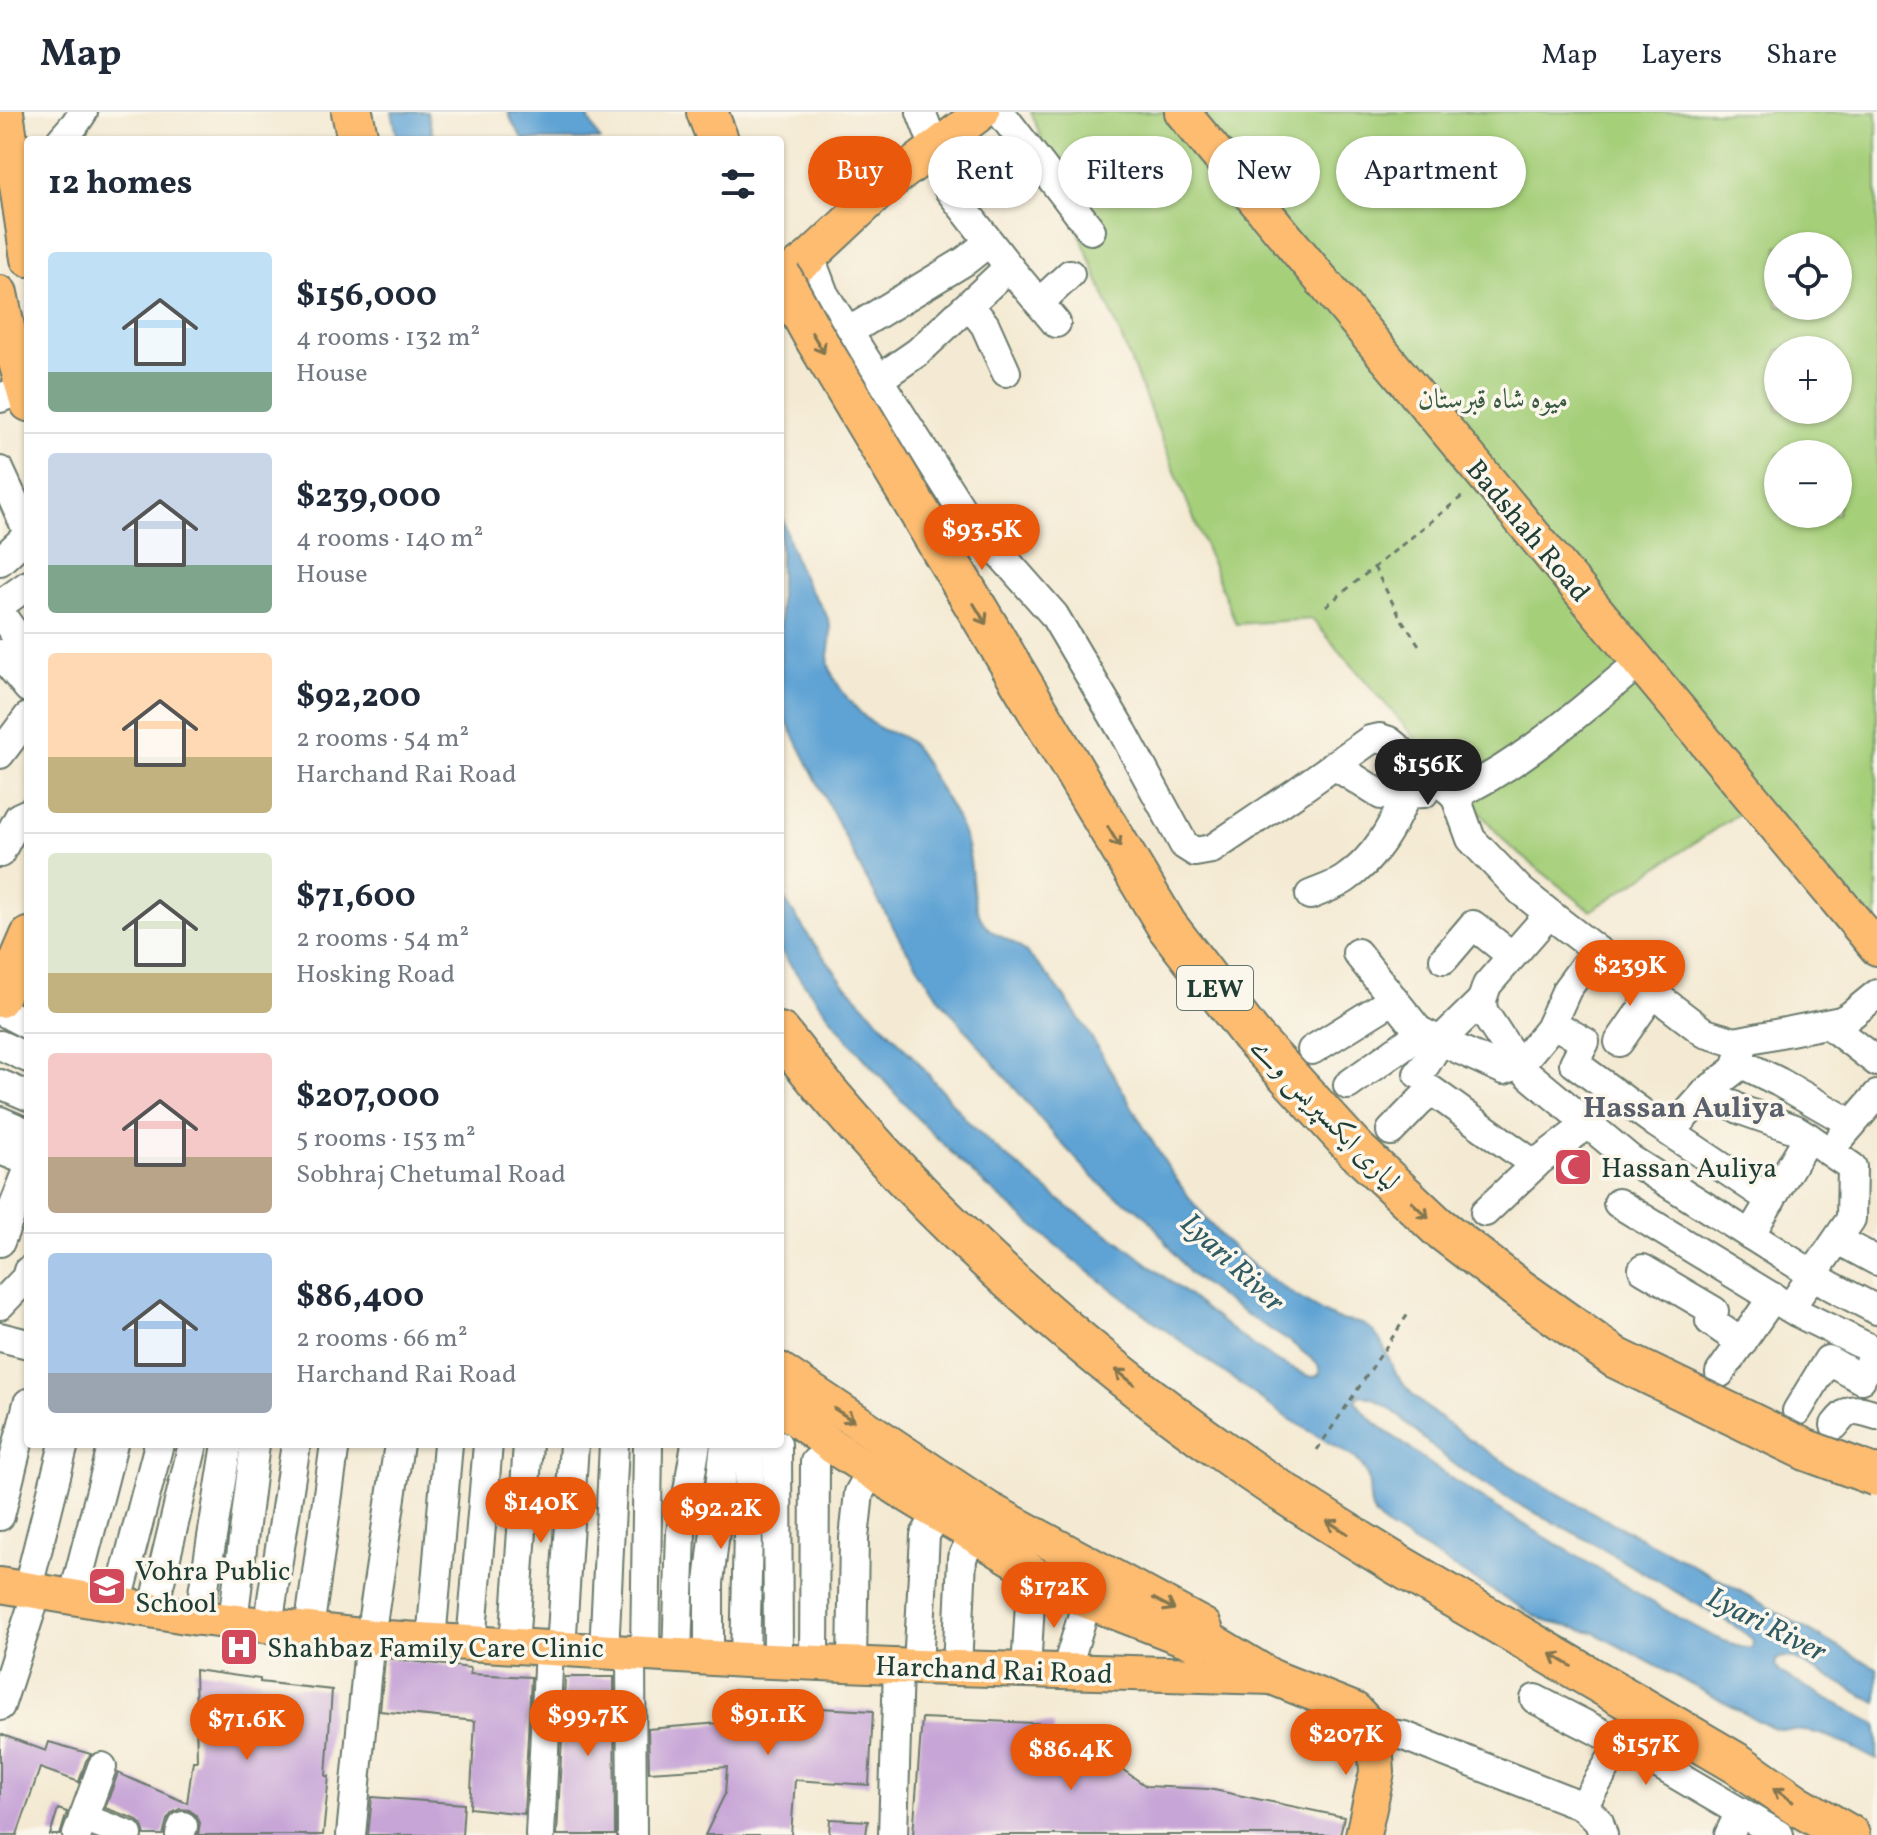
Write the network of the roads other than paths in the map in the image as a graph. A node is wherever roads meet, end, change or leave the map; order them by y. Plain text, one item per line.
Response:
1 (6, 112) edge
2 (83, 112) edge
3 (352, 112) edge
4 (707, 112) edge
5 (921, 112) edge
6 (982, 112) edge
7 (1000, 112) edge
8 (1182, 112) edge
9 (64, 136) edge
10 (357, 136) edge
11 (716, 136) edge
12 (930, 136) edge
13 (951, 136) edge
14 (928, 153) edge
15 (13, 158) edge
16 (963, 208) edge
17 (1091, 230) dead end
18 (24, 232) edge
19 (989, 242) junction
20 (1009, 267) junction
21 (790, 271) edge
22 (1070, 274) dead end
23 (0, 293) edge
24 (969, 305) junction
25 (848, 332) junction
26 (1006, 372) dead end
27 (879, 379) junction
28 (17, 397) edge
29 (0, 471) edge
30 (18, 517) edge
31 (0, 561) edge
32 (24, 588) edge
33 (0, 605) edge
34 (12, 637) edge
35 (1639, 663) junction
36 (24, 675) edge
37 (1334, 765) junction
38 (1452, 793) junction
39 (1407, 794) junction
40 (24, 815) edge
41 (0, 853) edge
42 (1310, 895) dead end
43 (1549, 914) junction
44 (1877, 948) edge
45 (1596, 950) junction
46 (1357, 953) dead end
47 (1512, 956) junction
48 (1444, 959) dead end
49 (1653, 993) junction
50 (1877, 994) edge
51 (1394, 999) junction
52 (1482, 1000) junction
53 (0, 1010) edge
54 (24, 1023) edge
55 (1552, 1023) junction
56 (1828, 1024) junction
57 (1431, 1036) junction
58 (784, 1038) edge
59 (1619, 1042) dead end
60 (0, 1045) edge
61 (1312, 1050) dead end
62 (1741, 1051) junction
63 (24, 1056) edge
64 (1877, 1062) edge
65 (1520, 1064) junction
66 (1418, 1074) dead end
67 (0, 1084) edge
68 (1348, 1085) dead end
69 (1707, 1091) junction
70 (24, 1094) edge
71 (1877, 1095) edge
72 (0, 1121) edge
73 (1588, 1124) junction
74 (1852, 1124) junction
75 (24, 1131) edge
76 (1391, 1131) dead end
77 (1672, 1133) junction
78 (1808, 1137) junction
79 (0, 1150) edge
80 (1832, 1154) junction
81 (24, 1159) edge
82 (1535, 1165) junction
83 (24, 1177) edge
84 (1771, 1200) junction
85 (1618, 1203) dead end
86 (1485, 1212) dead end
87 (5, 1213) edge
88 (1750, 1235) junction
89 (1838, 1240) junction
90 (0, 1242) edge
91 (1877, 1261) edge
92 (1643, 1269) dead end
93 (1814, 1275) junction
94 (24, 1280) edge
95 (1782, 1303) junction
96 (0, 1305) edge
97 (1877, 1310) edge
98 (0, 1337) edge
99 (24, 1343) edge
100 (1742, 1343) junction
101 (1876, 1351) edge
102 (784, 1373) edge
103 (1720, 1373) dead end
104 (1797, 1411) dead end
105 (1877, 1415) edge
106 (24, 1419) edge
107 (1835, 1425) dead end
108 (786, 1428) edge
109 (63, 1448) edge
110 (112, 1448) edge
111 (158, 1448) edge
112 (192, 1448) edge
113 (226, 1448) edge
114 (255, 1448) edge
115 (295, 1448) edge
116 (334, 1448) edge
117 (398, 1448) edge
118 (448, 1448) edge
119 (488, 1448) edge
120 (528, 1448) edge
121 (574, 1448) edge
122 (615, 1448) edge
123 (648, 1448) edge
124 (695, 1448) edge
125 (725, 1448) edge
126 (750, 1448) edge
127 (815, 1462) dead end
128 (871, 1471) junction
129 (1877, 1476) edge
130 (938, 1513) junction
131 (0, 1516) edge
132 (973, 1535) junction
133 (1041, 1579) junction
134 (21, 1589) edge
135 (73, 1598) junction
136 (1087, 1601) junction
137 (117, 1605) junction
138 (153, 1611) junction
139 (199, 1618) junction
140 (233, 1621) junction
141 (268, 1625) junction
142 (309, 1630) junction
143 (370, 1637) junction
144 (1209, 1639) junction
145 (431, 1641) junction
146 (471, 1643) junction
147 (514, 1646) junction
148 (555, 1649) junction
149 (653, 1655) junction
150 (745, 1660) junction
151 (778, 1661) junction
152 (814, 1663) junction
153 (852, 1664) junction
154 (908, 1667) junction
155 (957, 1668) junction
156 (1026, 1670) junction
157 (1066, 1671) junction
158 (1272, 1677) junction
159 (1535, 1699) dead end
160 (0, 1706) edge
161 (1375, 1741) junction
162 (1621, 1743) junction
163 (102, 1767) dead end
164 (1583, 1806) junction
165 (1734, 1824) edge
166 (80, 1827) edge
167 (128, 1835) edge
168 (351, 1835) edge
169 (540, 1835) edge
170 (632, 1835) edge
171 (893, 1835) edge
172 (1363, 1835) edge
173 (1603, 1835) edge
174 (1779, 1835) edge
175 (1849, 1835) edge

1 - 15 main road
2 - 9 street
3 - 10 highway
4 - 11 highway
5 - 12 street
6 - 13 main road
7 - 17 street
8 - 35 main road, Badshah Road
14 - 21 main road
15 - 18 main road
16 - 19 street
19 - 20 street
19 - 25 street
20 - 22 street
20 - 24 street
21 - 25 street
21 -> 129 highway, لیاری ایکسپریس وے / LEW, bridge
23 - 28 main road
24 - 26 street
24 - 27 street
25 - 27 street
27 - 37 street
29 - 30 street
30 - 31 street
32 - 33 street
34 - 36 street
35 - 38 street
35 - 44 main road, Badshah Road
37 - 38 street
37 - 39 street
38 - 39 street
38 - 43 street
39 - 42 street
40 - 41 street
43 - 45 street
43 - 47 street
45 - 49 street
45 - 55 street
46 - 51 street
47 - 48 street
47 - 52 street
49 - 59 street
49 - 62 street
50 - 56 street
51 - 57 street
51 - 61 street
52 - 57 street
52 - 65 street
53 - 54 street
55 - 65 street
55 - 77 street
56 - 62 street
56 - 64 street
57 - 65 street
57 - 66 street
57 - 68 street
175 -> 58 highway
60 - 63 street
62 - 69 street
62 - 74 street
65 - 73 street
67 - 70 street
69 - 77 street
69 - 78 street
71 - 74 street
72 - 75 street
73 - 82 street
73 - 88 street
74 - 80 street
76 - 82 street
77 - 84 street
78 - 80 street
78 - 84 street
79 - 81 street
80 - 89 street
82 - 86 street
83 - 87 street
84 - 88 street
85 - 95 street
87 - 90 street
88 - 93 street
89 - 91 street
89 - 93 street
92 - 100 street
93 - 95 street
93 - 97 street
94 - 96 street
95 - 100 street
95 - 101 street
98 - 99 street
100 - 103 street
101 - 104 street
102 -> 144 main road
105 - 107 street
106 - 131 street
108 - 128 main road
108 - 151 street
109 - 134 street
110 - 135 street
111 - 137 street
112 - 138 street
113 - 139 street
114 - 140 street
115 - 141 street
116 - 142 street
117 - 143 street
118 - 145 street
119 - 146 street
120 - 147 street
121 - 148 street
122 - 149 street
123 - 149 street
124 - 149 street
125 - 149 street
126 - 150 street
127 - 152 street
128 - 130 main road
128 - 153 street
130 - 132 main road
130 - 154 street
132 - 133 main road
132 - 155 street
133 - 136 main road
133 - 156 street
134 - 135 main road, Harchand Rai Road
134 - 160 street
135 - 137 main road, Harchand Rai Road
136 - 144 main road
136 - 157 street
137 - 138 main road, Harchand Rai Road
138 - 139 main road, Harchand Rai Road
139 - 140 main road, Harchand Rai Road
140 - 141 main road, Harchand Rai Road
141 - 142 main road, Harchand Rai Road
142 - 143 main road, Harchand Rai Road
143 - 145 main road, Harchand Rai Road
143 - 168 street
144 - 158 main road
145 - 146 main road, Harchand Rai Road
146 - 147 main road, Harchand Rai Road
147 - 148 main road, Harchand Rai Road
148 - 149 main road, Harchand Rai Road
148 - 169 street
149 - 150 main road, Harchand Rai Road
149 - 170 street
150 - 151 main road, Harchand Rai Road
151 - 152 main road, Harchand Rai Road
152 - 153 main road, Harchand Rai Road
153 - 154 main road, Harchand Rai Road
154 - 155 main road, Harchand Rai Road
154 - 171 street
155 - 156 main road, Harchand Rai Road
156 - 157 main road, Harchand Rai Road
157 - 158 main road, Harchand Rai Road
158 - 161 main road
159 - 162 street
161 - 164 street
161 - 172 main road
162 - 164 street
162 - 165 street
163 - 166 street
164 - 173 street
165 - 174 street
166 - 167 street

